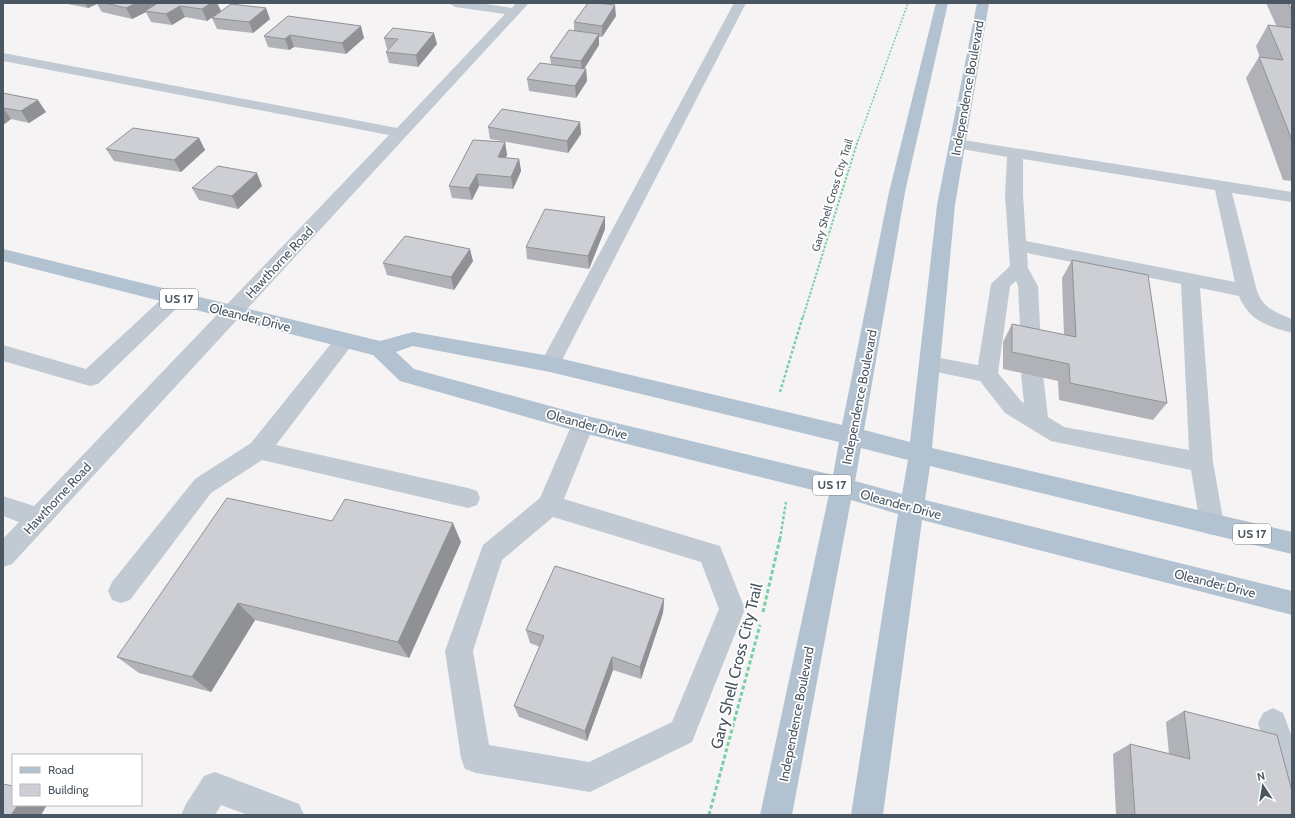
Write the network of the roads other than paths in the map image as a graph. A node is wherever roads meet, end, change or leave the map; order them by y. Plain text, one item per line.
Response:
1 (455, 3) edge
2 (740, 3) edge
3 (942, 3) edge
4 (983, 3) edge
5 (519, 8) edge
6 (3, 57) edge
7 (401, 133) junction
8 (957, 144) junction
9 (1015, 152) junction
10 (1222, 185) junction
11 (1292, 197) edge
12 (1017, 245) junction
13 (3, 255) edge
14 (1019, 268) junction
15 (1190, 280) junction
16 (1247, 291) junction
17 (175, 298) junction
18 (232, 312) junction
19 (1292, 326) edge
20 (345, 340) junction
21 (1031, 347) edge
22 (380, 349) junction
23 (3, 353) edge
24 (550, 364) junction
25 (929, 364) junction
26 (987, 374) junction
27 (1032, 375) edge
28 (1037, 422) junction
29 (583, 424) junction
30 (851, 436) junction
31 (259, 450) junction
32 (920, 455) junction
33 (1201, 462) junction
34 (842, 487) junction
35 (468, 498) dead end
36 (549, 505) junction
37 (3, 506) edge
38 (911, 507) junction
39 (39, 518) junction
40 (1212, 524) junction
41 (1292, 543) edge
42 (3, 556) edge
43 (121, 591) dead end
44 (1292, 603) edge
45 (1273, 722) dead end
46 (1292, 785) edge
47 (197, 815) edge
48 (288, 815) edge
49 (776, 815) edge
50 (867, 815) edge

1 - 5 street
2 - 24 street
3 - 30 main road, Independence Boulevard
4 - 8 main road, Independence Boulevard
5 - 7 street, Hawthorne Road
6 - 7 street
7 - 18 street, Hawthorne Road
8 - 9 street
8 - 25 main road, Independence Boulevard
9 - 10 street
9 - 12 street
10 - 11 street
10 - 16 street
12 - 14 street
12 - 15 street
13 - 17 main road, Oleander Drive / US 17
14 - 21 street
14 - 26 street
15 - 16 street
15 - 33 street
16 - 19 street
17 - 18 main road, Oleander Drive / US 17
17 - 23 street
18 - 20 main road, Oleander Drive / US 17
18 - 39 street, Hawthorne Road
20 - 22 main road, Oleander Drive / US 17
20 - 31 street
22 - 24 main road, US 17
22 - 29 main road, Oleander Drive / US 17
24 - 30 main road, US 17
25 - 26 street
25 - 32 main road, Independence Boulevard
26 - 28 street
27 - 28 street
28 - 33 street
29 - 34 main road, Oleander Drive / US 17
29 - 36 street
30 - 32 main road, US 17
30 - 34 main road, Independence Boulevard
31 - 35 street
31 - 43 street
32 - 38 main road, Independence Boulevard
32 - 40 main road, US 17
33 - 40 street
34 - 38 main road, Oleander Drive / US 17
34 - 49 main road, Independence Boulevard
36 - 36 street
37 - 39 street
38 - 44 main road, Oleander Drive / US 17
38 - 50 main road, Independence Boulevard
39 - 42 street, Hawthorne Road
40 - 41 main road, US 17
45 - 46 street
47 - 48 street

